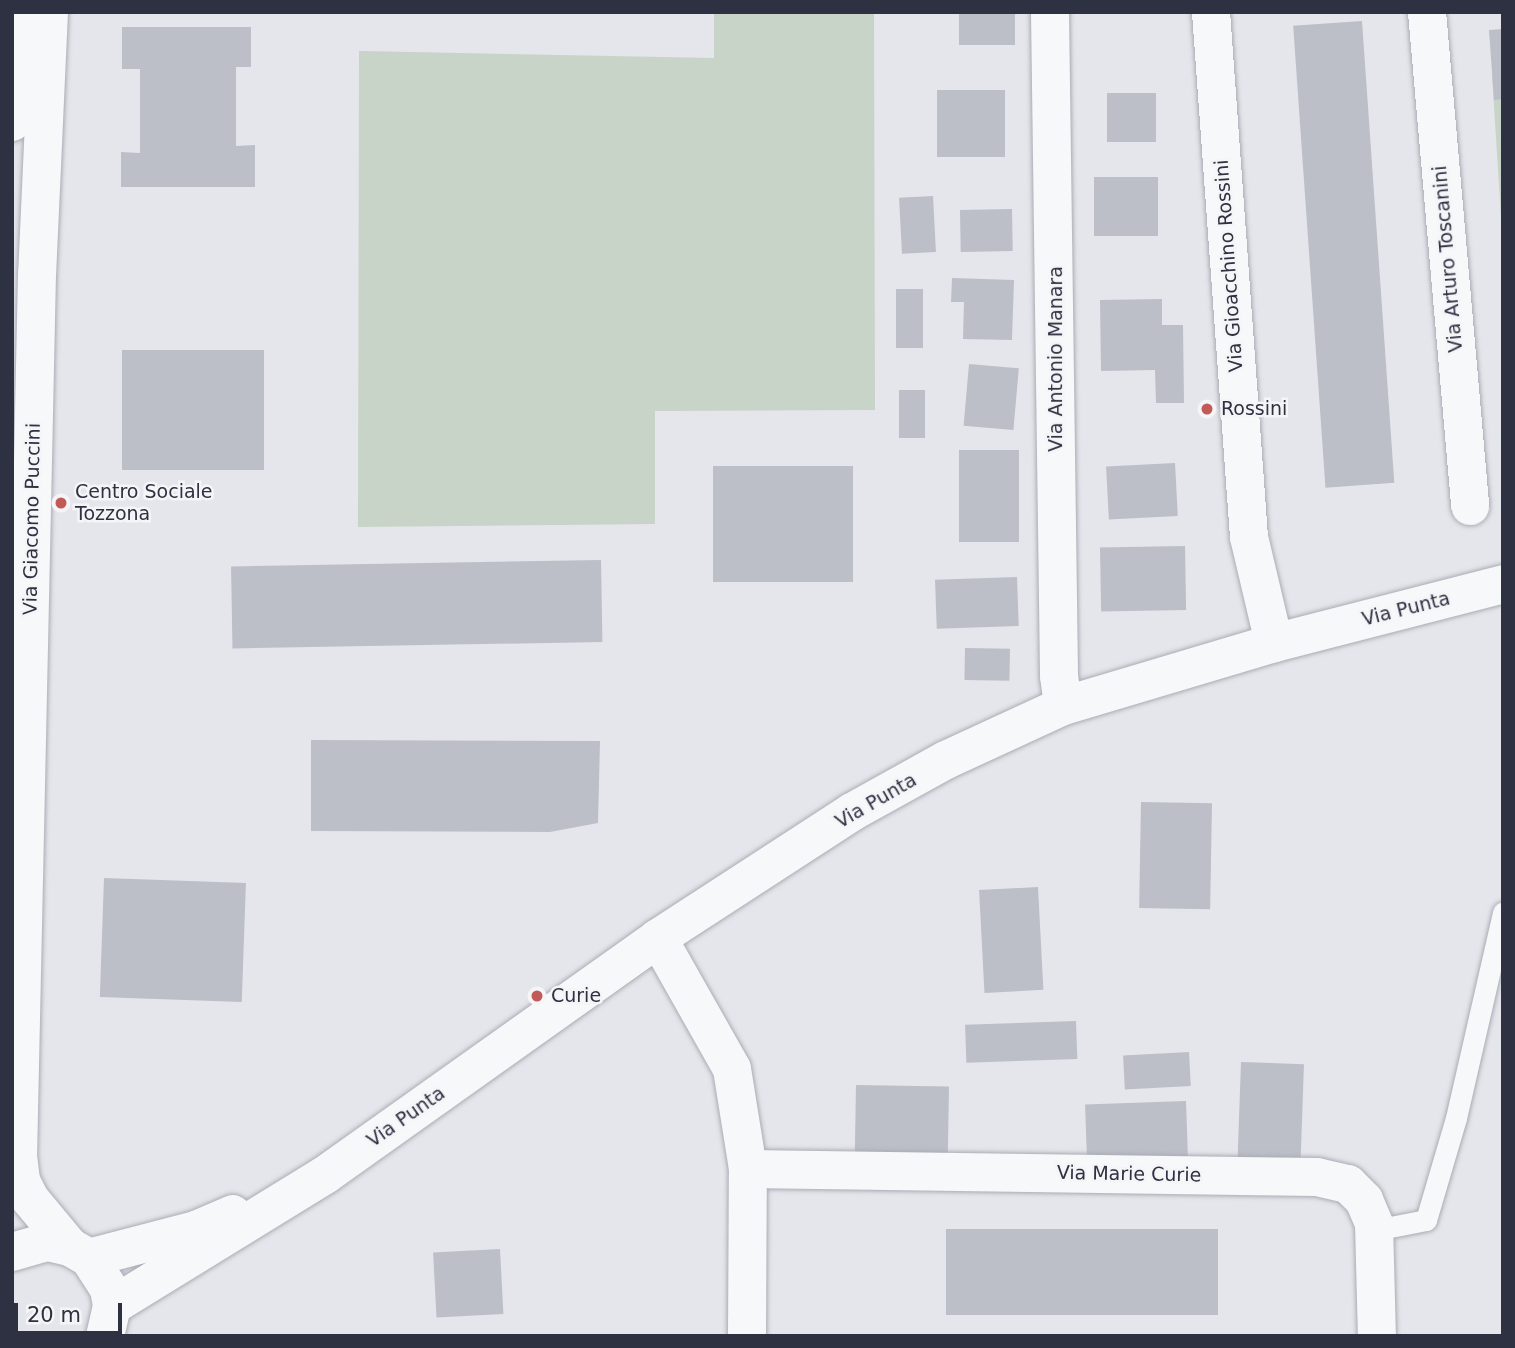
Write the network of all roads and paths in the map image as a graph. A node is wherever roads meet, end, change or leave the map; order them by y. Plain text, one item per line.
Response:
1 (16, 12) edge
2 (49, 12) edge
3 (1050, 12) edge
4 (1211, 12) edge
5 (1427, 12) edge
6 (12, 122) edge
7 (25, 273) edge
8 (24, 372) edge
9 (1470, 506) dead end
10 (1503, 584) edge
11 (1275, 643) junction
12 (1063, 706) junction
13 (1503, 912) edge
14 (658, 938) junction
15 (16, 1043) edge
16 (748, 1169) junction
17 (325, 1175) junction
18 (1375, 1230) junction
19 (12, 1252) edge
20 (80, 1253) junction
21 (108, 1321) edge
22 (747, 1336) edge
23 (1377, 1336) edge

1 - 6 street
2 - 7 street, Via Giacomo Puccini
3 - 12 street, Via Antonio Manara
4 - 11 street, Via Gioacchino Rossini
5 - 9 street, Via Arturo Toscanini
7 - 8 street, Via Giacomo Puccini
8 - 15 street, Via Giacomo Puccini
10 - 11 street, Via Punta
11 - 12 street, Via Punta
12 - 14 street, Via Punta
13 - 18 lane
14 - 16 street
14 - 17 street, Via Punta
15 - 20 street, Via Giacomo Puccini
16 - 18 street, Via Marie Curie
16 - 22 street
17 - 20 street, Via Punta
17 - 21 street, Via Punta
18 - 23 street, Via Marie Curie
19 - 20 street
20 - 21 street, Via Giacomo Puccini

